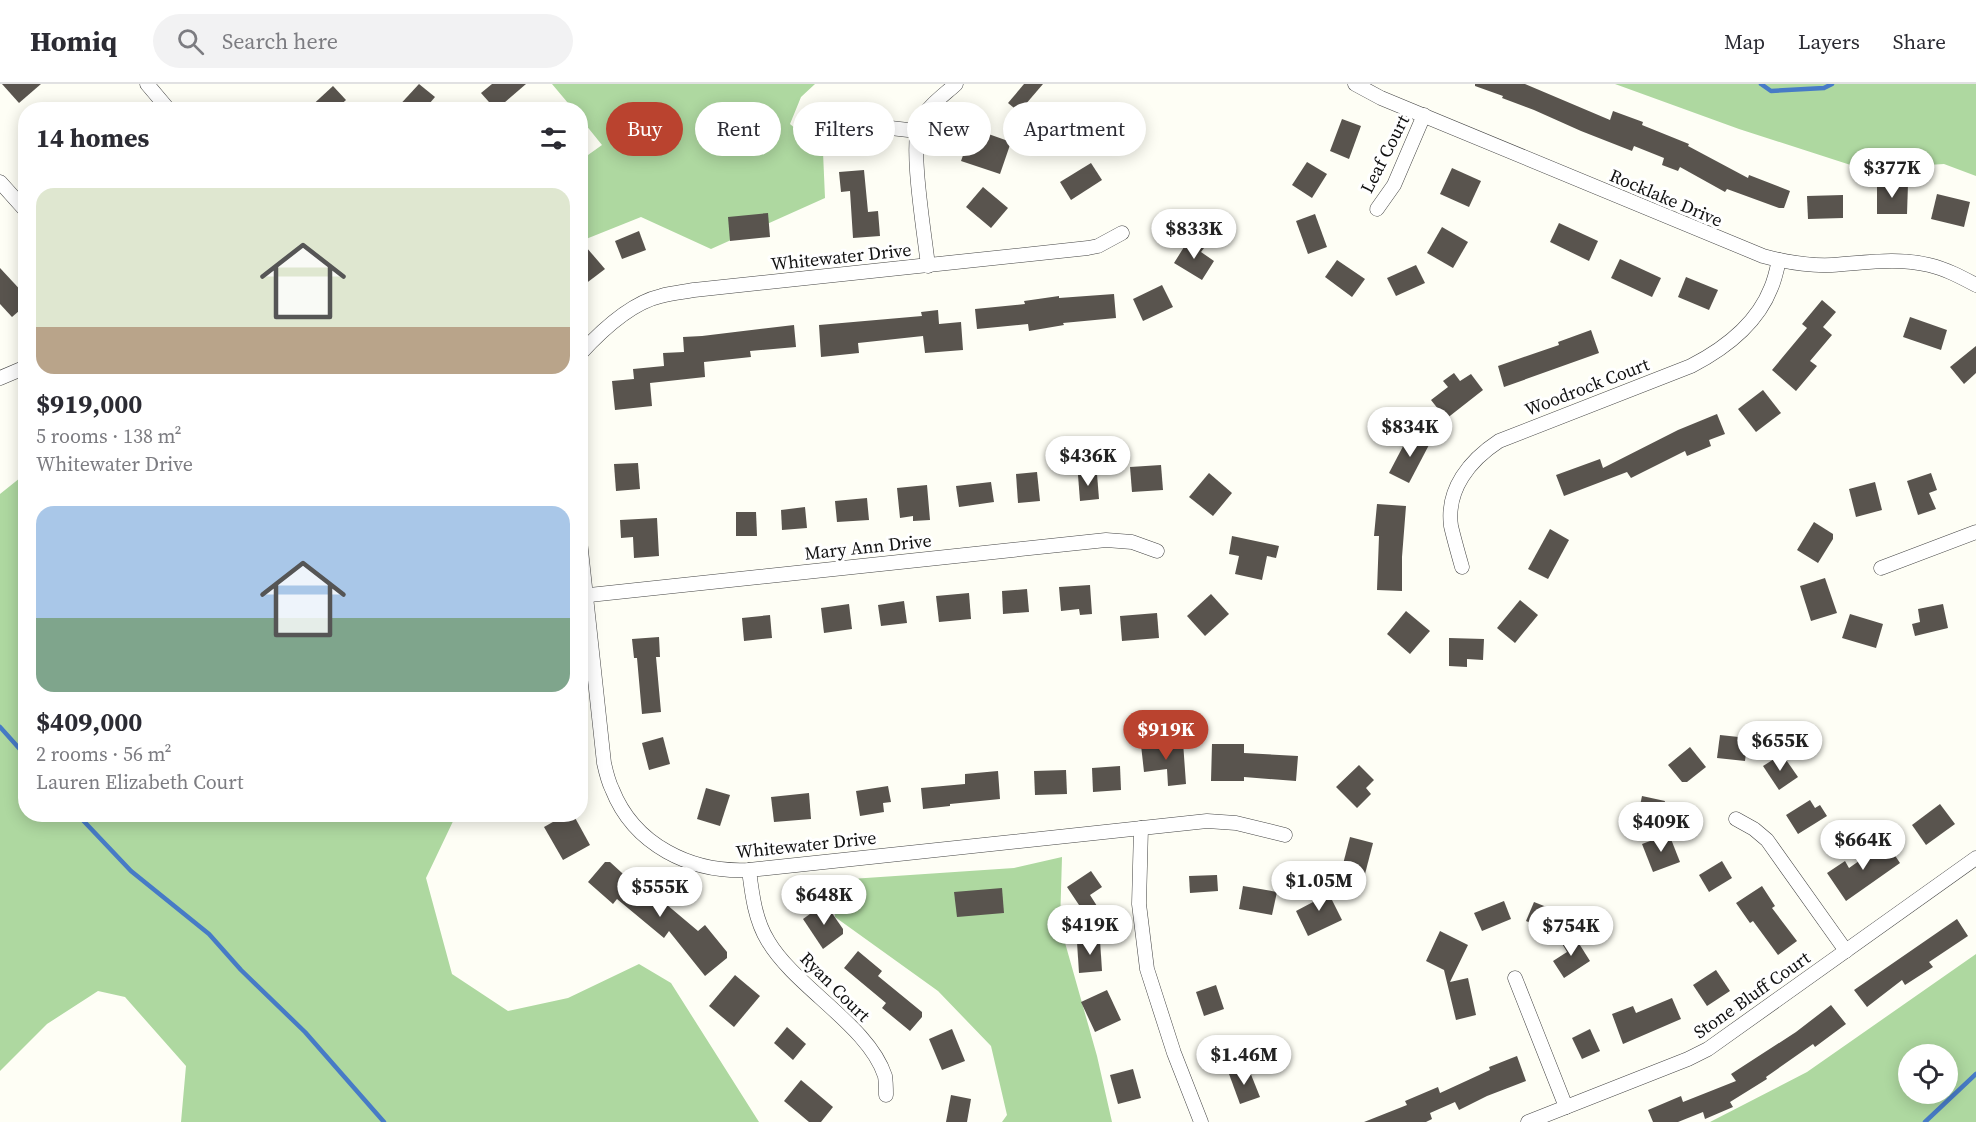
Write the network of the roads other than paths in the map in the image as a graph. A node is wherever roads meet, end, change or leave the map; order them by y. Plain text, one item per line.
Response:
1 (147, 84) edge
2 (956, 84) edge
3 (1355, 84) edge
4 (163, 102) edge
5 (937, 102) edge
6 (1424, 115) junction
7 (917, 156) edge
8 (0, 182) edge
9 (18, 202) edge
10 (1377, 209) dead end
11 (1122, 233) dead end
12 (1779, 260) junction
13 (928, 266) junction
14 (1976, 285) edge
15 (588, 345) edge
16 (18, 370) edge
17 (0, 378) edge
18 (1976, 532) edge
19 (1157, 551) dead end
20 (1462, 567) dead end
21 (1881, 568) dead end
22 (588, 595) edge
23 (588, 636) edge
24 (1736, 819) dead end
25 (1141, 828) junction
26 (1285, 835) dead end
27 (1976, 858) edge
28 (749, 870) junction
29 (1846, 951) junction
30 (1515, 978) dead end
31 (886, 1095) dead end
32 (1566, 1107) junction
33 (1201, 1122) edge
34 (1528, 1122) edge

1 - 4 street
2 - 5 street
3 - 6 street, Rocklake Drive
6 - 10 street, Leaf Court
6 - 12 street, Rocklake Drive
7 - 13 street
8 - 9 street
11 - 13 street, Whitewater Drive
12 - 14 street, Rocklake Drive
12 - 20 street, Woodrock Court
13 - 15 street, Whitewater Drive
16 - 17 street
18 - 21 street
19 - 22 street, Mary Ann Drive
23 - 28 street, Whitewater Drive
24 - 29 street
25 - 26 street, Whitewater Drive
25 - 28 street, Whitewater Drive
25 - 33 street
27 - 29 street, Stone Bluff Court
28 - 31 street, Ryan Court
29 - 32 street, Stone Bluff Court
30 - 32 street
32 - 34 street, Stone Bluff Court

